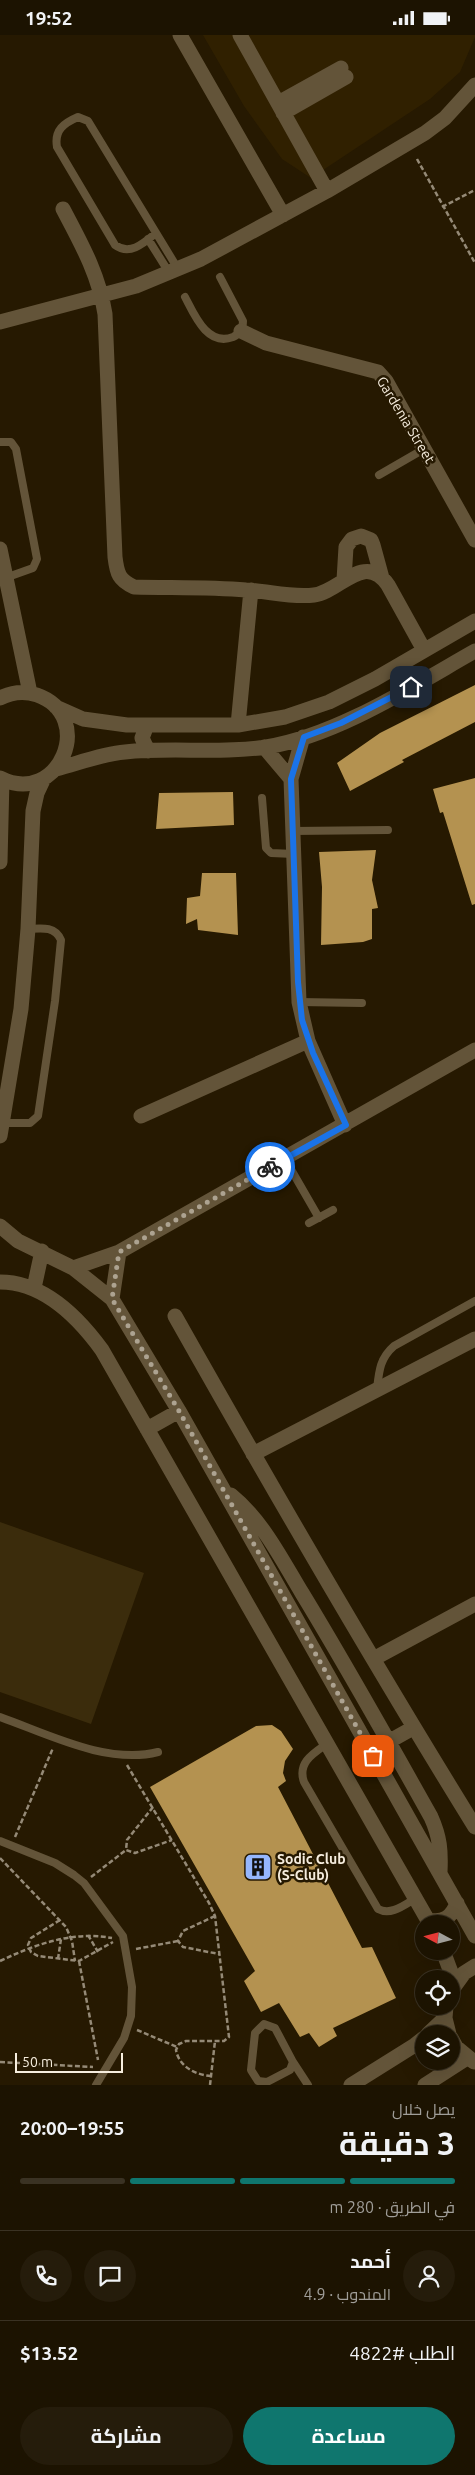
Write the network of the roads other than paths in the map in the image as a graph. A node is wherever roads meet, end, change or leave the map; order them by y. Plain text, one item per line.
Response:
1 (180, 35) edge
2 (240, 35) edge
3 (343, 72) dead end
4 (475, 85) edge
5 (280, 108) junction
6 (327, 191) junction
7 (62, 209) dead end
8 (283, 215) junction
9 (156, 233) junction
10 (148, 239) junction
11 (174, 272) junction
12 (220, 277) dead end
13 (102, 296) junction
14 (185, 297) dead end
15 (0, 322) edge
16 (241, 331) junction
17 (0, 442) edge
18 (424, 449) junction
19 (379, 475) dead end
20 (475, 540) edge
21 (0, 549) edge
22 (5, 578) junction
23 (382, 578) junction
24 (344, 579) junction
25 (252, 590) junction
26 (475, 621) edge
27 (424, 650) junction
28 (475, 651) edge
29 (30, 693) junction
30 (0, 698) edge
31 (56, 707) junction
32 (147, 725) junction
33 (238, 725) junction
34 (304, 737) junction
35 (264, 747) junction
36 (148, 751) junction
37 (50, 774) junction
38 (1, 779) edge
39 (291, 779) junction
40 (262, 798) dead end
41 (388, 830) dead end
42 (293, 831) junction
43 (294, 854) junction
44 (0, 862) edge
45 (28, 929) junction
46 (300, 1002) junction
47 (362, 1003) dead end
48 (308, 1041) junction
49 (475, 1050) edge
50 (6, 1068) edge
51 (141, 1116) dead end
52 (346, 1125) junction
53 (1, 1129) edge
54 (286, 1159) junction
55 (333, 1209) dead end
56 (319, 1218) junction
57 (309, 1223) dead end
58 (0, 1226) edge
59 (42, 1251) junction
60 (119, 1252) junction
61 (73, 1268) junction
62 (0, 1282) edge
63 (34, 1288) junction
64 (112, 1299) junction
65 (475, 1301) edge
66 (175, 1315) dead end
67 (475, 1339) edge
68 (377, 1390) junction
69 (179, 1411) junction
70 (147, 1429) junction
71 (253, 1454) junction
72 (222, 1488) junction
73 (339, 1601) junction
74 (475, 1604) edge
75 (315, 1615) junction
76 (374, 1658) junction
77 (0, 1717) edge
78 (414, 1728) junction
79 (388, 1742) junction
80 (328, 1743) junction
81 (158, 1752) dead end
82 (475, 1827) edge
83 (0, 1841) edge
84 (440, 1874) junction
85 (416, 1898) junction
86 (457, 1903) junction
87 (425, 1915) edge
88 (452, 1915) edge
89 (475, 1936) edge
90 (475, 1966) edge
91 (460, 1980) edge
92 (444, 2015) edge
93 (435, 2025) edge
94 (415, 2046) edge
95 (460, 2050) edge
96 (471, 2060) edge
97 (293, 2062) junction
98 (96, 2085) edge
99 (308, 2085) edge
100 (351, 2085) edge
101 (425, 2085) edge

1 - 8 street
2 - 5 street
3 - 5 street
4 - 6 street
5 - 6 street
6 - 8 street
7 - 13 street
8 - 11 street
9 - 10 lane
9 - 10 lane
9 - 11 lane
10 - 11 lane
11 - 13 street
12 - 16 lane
13 - 15 street
13 - 25 street
14 - 16 lane
16 - 18 street, Gardenia Street
17 - 22 lane
18 - 19 lane
18 - 20 street, Gardenia Street
21 - 22 street
22 - 29 street
23 - 24 street
23 - 24 street
23 - 27 street
24 - 25 street
25 - 33 street
26 - 27 street
27 - 33 street
28 - 34 street
29 - 30 street
29 - 31 street
31 - 32 street
31 - 37 street
32 - 33 street
32 - 36 street
34 - 35 street
34 - 39 street
35 - 36 street
35 - 39 street
36 - 37 street
37 - 38 street
37 - 45 street
38 - 44 street
39 - 42 street
40 - 43 lane
41 - 42 lane
42 - 43 street
43 - 46 street
45 - 50 street
45 - 53 lane
46 - 47 lane
46 - 48 street
48 - 51 street
48 - 52 street
49 - 52 street
50 - 53 street
52 - 54 street
54 - 56 lane
54 - 60 street
55 - 56 lane
56 - 57 lane
58 - 59 street
59 - 61 street
59 - 63 street
60 - 61 street
60 - 64 street
61 - 64 street
62 - 63 street
63 - 70 street
64 - 69 street
65 - 68 lane
66 - 71 street
67 - 68 street
68 - 71 street
69 - 70 street
69 - 72 street
70 - 80 street
71 - 73 street
72 - 75 street
72 - 84 street
73 - 75 street
73 - 76 street
74 - 76 street
75 - 79 street
76 - 78 street
77 - 81 lane
78 - 79 street
78 - 82 street
79 - 84 street
80 - 85 street
80 - 85 lane
83 - 98 lane
84 - 86 street
85 - 87 street
86 - 88 street
86 - 89 street
90 - 91 street
92 - 93 street
94 - 100 street
95 - 96 street
96 - 101 street
97 - 97 lane
97 - 99 lane

